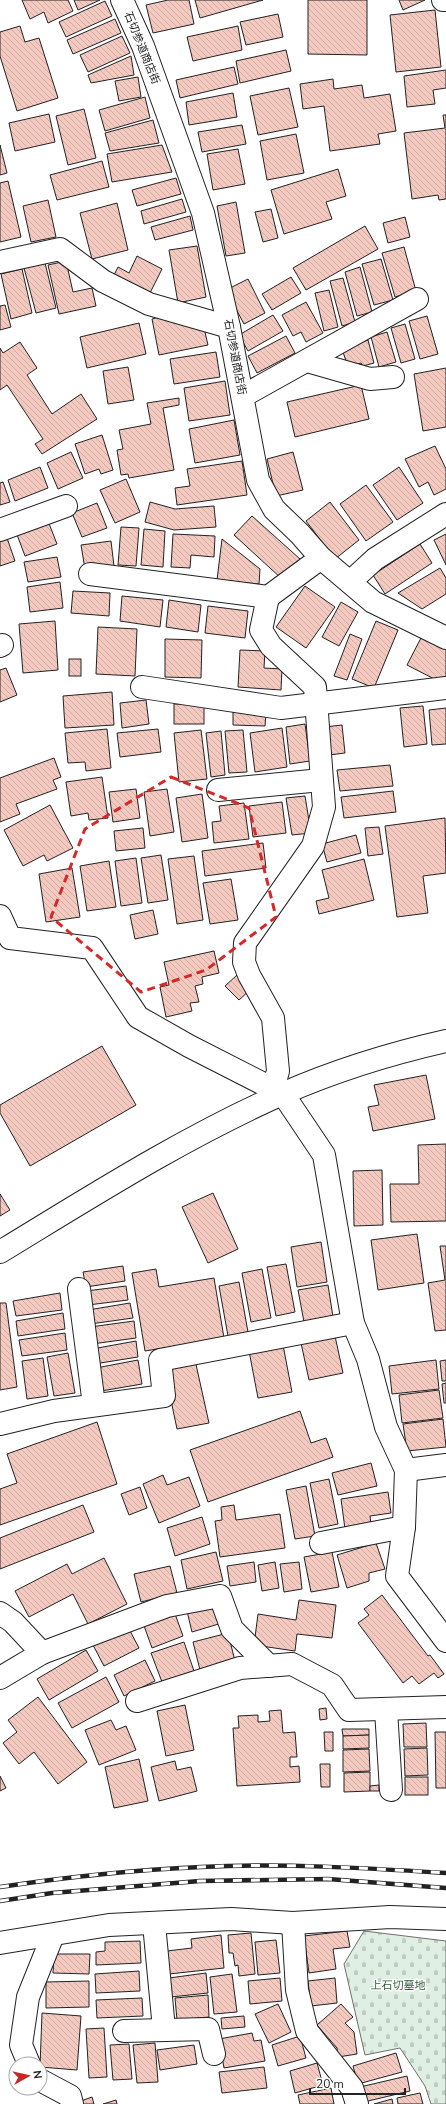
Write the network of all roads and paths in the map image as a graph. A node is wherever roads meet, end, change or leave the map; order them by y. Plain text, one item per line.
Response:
1 (122, 0) edge
2 (0, 262) edge
3 (417, 299) dead end
4 (230, 327) junction
5 (307, 361) junction
6 (393, 377) dead end
7 (243, 396) junction
8 (66, 506) dead end
9 (446, 514) edge
10 (0, 530) edge
11 (321, 558) junction
12 (90, 574) dead end
13 (350, 582) junction
14 (268, 597) junction
15 (446, 638) edge
16 (142, 687) dead end
17 (446, 688) edge
18 (316, 704) junction
19 (321, 780) junction
20 (218, 790) dead end
21 (0, 916) edge
22 (5, 943) edge
23 (446, 1041) edge
24 (278, 1092) junction
25 (0, 1252) edge
26 (79, 1289) dead end
27 (352, 1323) junction
28 (94, 1405) junction
29 (0, 1424) edge
30 (446, 1465) edge
31 (406, 1470) junction
32 (404, 1527) junction
33 (321, 1542) dead end
34 (0, 1613) edge
35 (446, 1641) edge
36 (42, 1653) junction
37 (269, 1666) junction
38 (0, 1678) edge
39 (137, 1701) dead end
40 (446, 1707) edge
41 (386, 1710) junction
42 (391, 1790) dead end
43 (446, 1919) edge
44 (293, 1923) junction
45 (154, 1924) junction
46 (53, 1935) junction
47 (0, 1943) edge
48 (164, 2029) junction
49 (124, 2031) dead end
50 (214, 2054) dead end
51 (26, 2056) edge
52 (48, 2084) edge
53 (72, 2104) edge
54 (358, 2104) edge

1 - 4 street, 石切参道商店街
2 - 4 street
3 - 5 street
4 - 7 street, 石切参道商店街
5 - 6 street
5 - 7 street
7 - 11 street, 石切参道商店街
8 - 10 street
9 - 13 street
11 - 13 street, 石切参道商店街
11 - 14 street
12 - 14 street
13 - 15 street, 石切参道商店街
14 - 18 street
16 - 18 street
17 - 18 street
18 - 19 street
19 - 20 street
19 - 24 street
21 - 22 street
22 - 24 street
23 - 24 street
24 - 25 street
24 - 27 street
26 - 28 street
27 - 28 street
27 - 31 street
28 - 29 street
30 - 31 street
31 - 32 street
32 - 33 street
32 - 35 street
34 - 36 street
36 - 37 street
36 - 38 street
37 - 39 street
37 - 41 street
40 - 41 street
41 - 42 street
43 - 44 street
44 - 45 street
44 - 54 street
45 - 46 street
45 - 48 street
46 - 47 street
46 - 51 street
48 - 49 street
48 - 50 street
52 - 53 street

